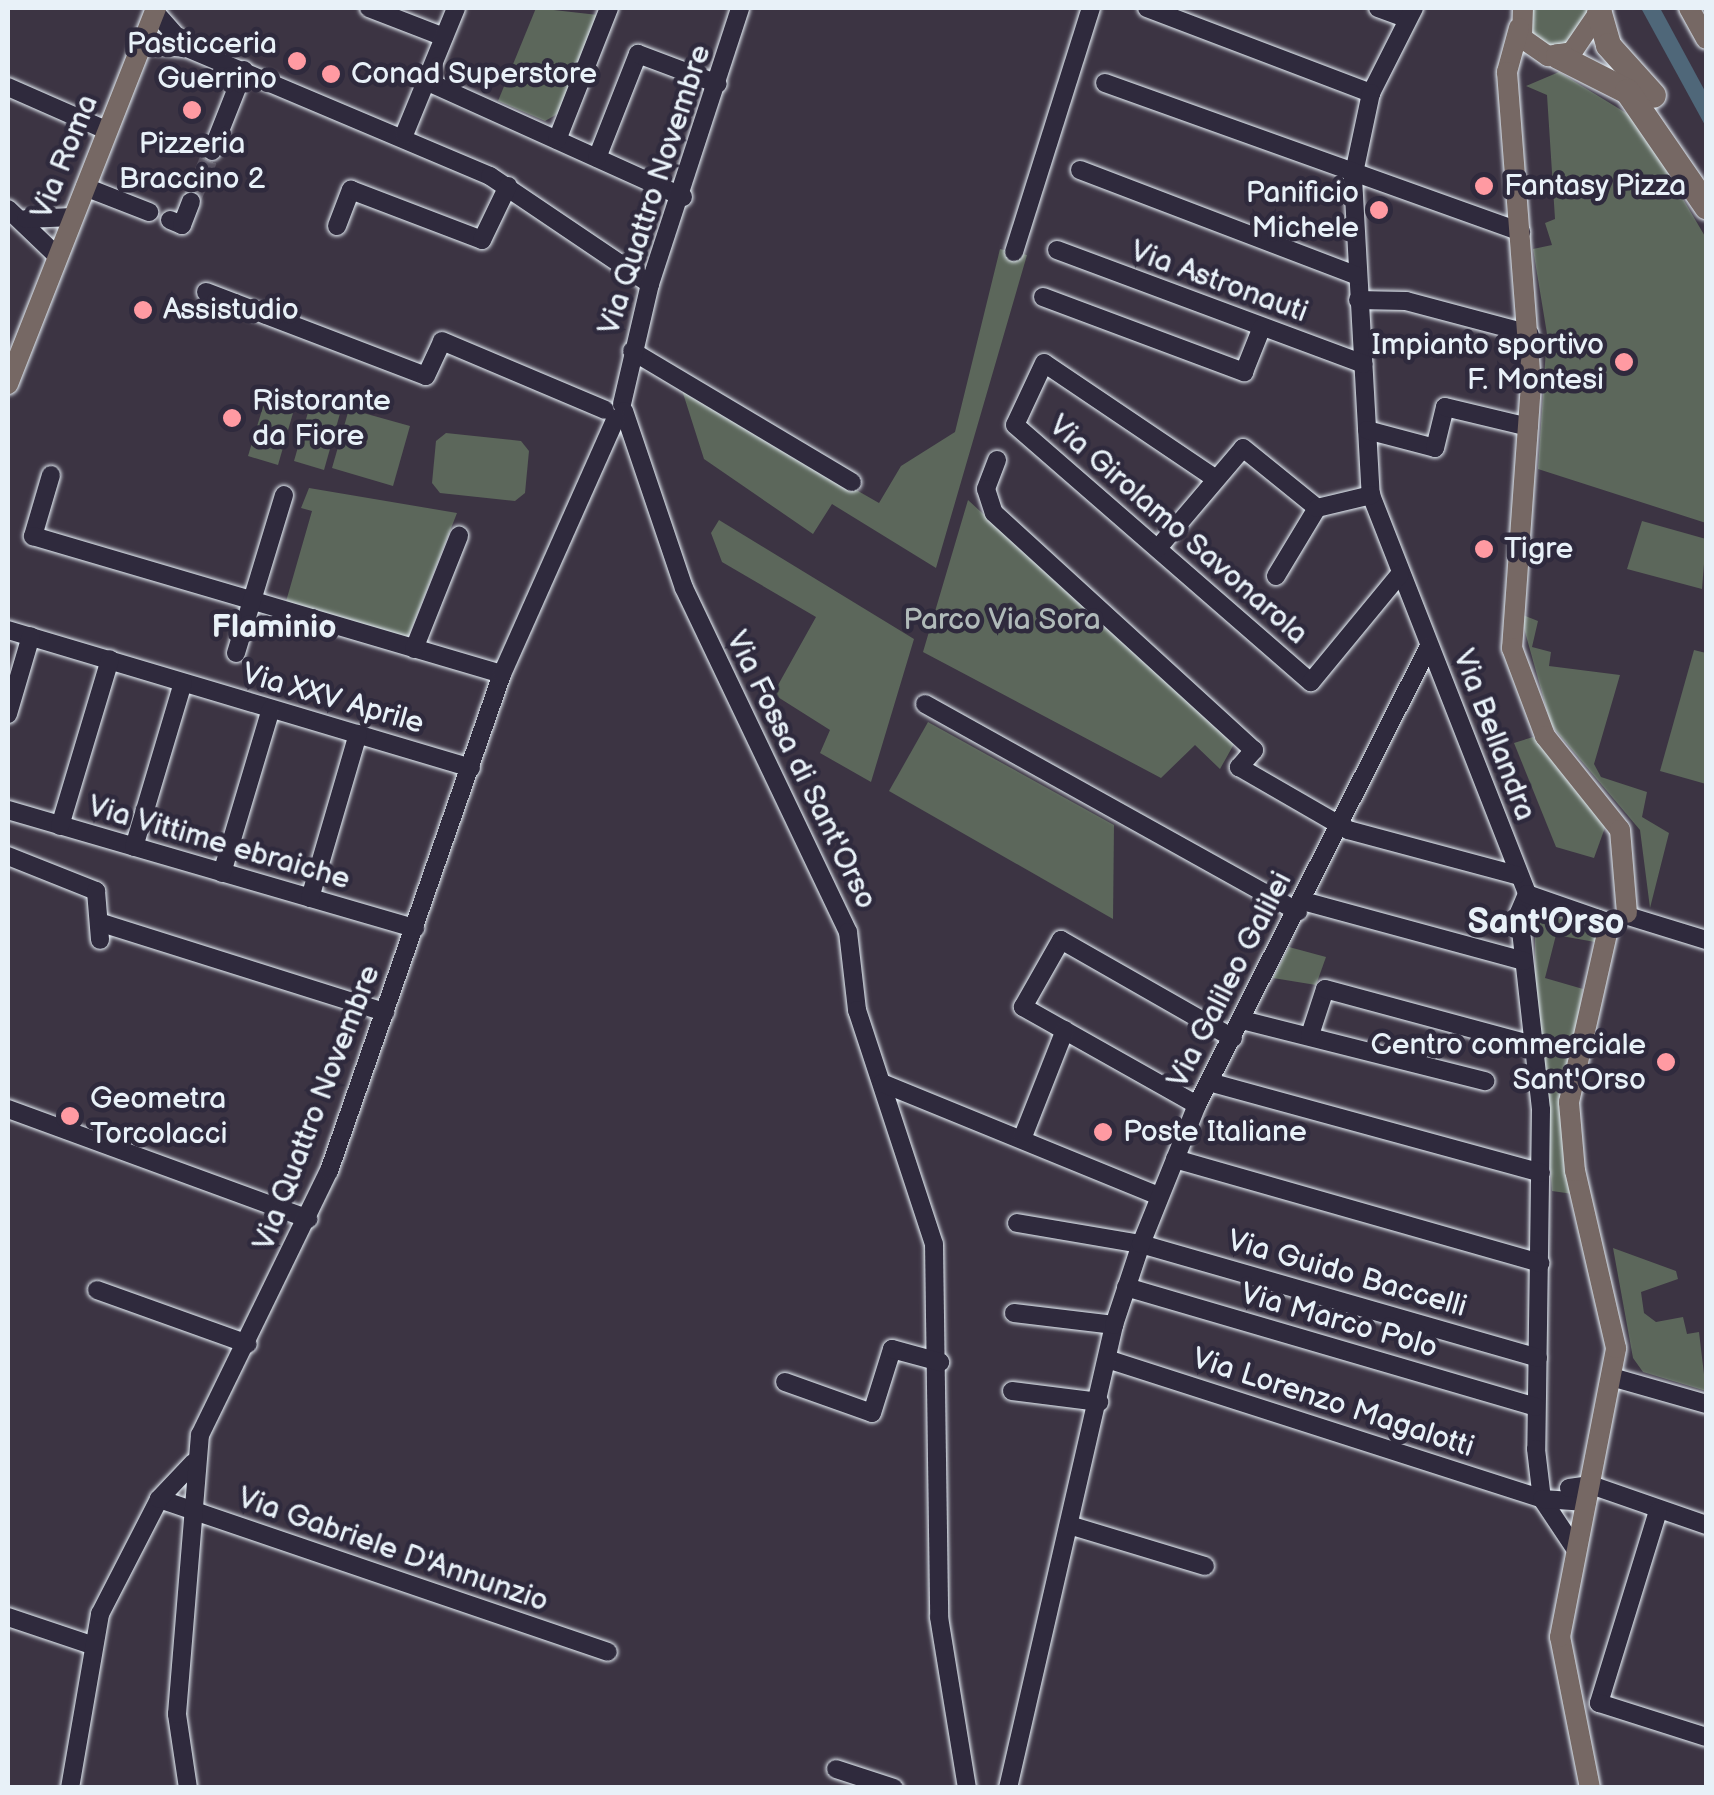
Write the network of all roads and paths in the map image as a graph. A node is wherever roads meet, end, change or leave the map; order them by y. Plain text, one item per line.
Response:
1 (369, 8) edge
2 (456, 8) edge
3 (609, 8) edge
4 (740, 8) edge
5 (1091, 8) edge
6 (1147, 8) edge
7 (1378, 8) edge
8 (1689, 8) edge
9 (1600, 10) edge
10 (1409, 12) edge
11 (1519, 15) edge
12 (150, 23) edge
13 (444, 37) junction
14 (1706, 39) edge
15 (181, 43) junction
16 (1553, 56) junction
17 (244, 70) junction
18 (426, 81) junction
19 (718, 84) junction
20 (1105, 84) dead end
21 (8, 87) edge
22 (1508, 89) junction
23 (1371, 93) junction
24 (108, 131) junction
25 (404, 135) junction
26 (557, 140) junction
27 (212, 150) tunnel mouth
28 (597, 158) junction
29 (1080, 170) dead end
30 (1352, 178) junction
31 (1706, 179) edge
32 (508, 186) junction
33 (85, 187) junction
34 (683, 197) junction
35 (191, 202) tunnel mouth
36 (1706, 206) edge
37 (8, 209) edge
38 (149, 212) dead end
39 (170, 220) dead end
40 (337, 226) dead end
41 (44, 227) junction
42 (1520, 232) junction
43 (65, 236) junction
44 (1056, 250) dead end
45 (1014, 252) dead end
46 (1356, 276) junction
47 (652, 278) junction
48 (206, 292) dead end
49 (1043, 297) dead end
50 (1358, 300) junction
51 (1262, 327) junction
52 (1530, 334) junction
53 (632, 351) junction
54 (1363, 364) junction
55 (8, 384) edge
56 (612, 409) junction
57 (1529, 427) junction
58 (1367, 430) junction
59 (998, 460) dead end
60 (51, 475) dead end
61 (1216, 479) junction
62 (852, 482) dead end
63 (284, 495) dead end
64 (1371, 495) junction
65 (1317, 508) junction
66 (459, 536) dead end
67 (1158, 548) junction
68 (1400, 574) junction
69 (1276, 576) dead end
70 (252, 601) junction
71 (8, 630) edge
72 (31, 636) junction
73 (1428, 648) junction
74 (414, 650) junction
75 (236, 653) dead end
76 (110, 660) junction
77 (502, 674) junction
78 (183, 683) junction
79 (925, 704) dead end
80 (270, 709) junction
81 (8, 714) edge
82 (358, 734) junction
83 (472, 768) junction
84 (8, 810) edge
85 (60, 826) junction
86 (1340, 826) junction
87 (134, 847) junction
88 (8, 856) edge
89 (222, 873) junction
90 (1516, 875) junction
91 (1526, 894) junction
92 (310, 898) junction
93 (1300, 907) junction
94 (1618, 919) junction
95 (415, 928) junction
96 (1703, 943) edge
97 (1524, 961) junction
98 (386, 1012) junction
99 (1242, 1020) junction
100 (1065, 1030) junction
101 (1310, 1035) junction
102 (1234, 1038) junction
103 (1533, 1045) junction
104 (882, 1082) junction
105 (1209, 1082) junction
106 (1485, 1082) dead end
107 (1197, 1105) junction
108 (8, 1109) edge
109 (1022, 1138) junction
110 (1176, 1159) junction
111 (1541, 1174) junction
112 (1160, 1196) junction
113 (309, 1219) junction
114 (1017, 1223) dead end
115 (1141, 1244) junction
116 (1541, 1264) junction
117 (1126, 1287) junction
118 (97, 1290) dead end
119 (1014, 1313) dead end
120 (1114, 1325) junction
121 (248, 1344) junction
122 (1538, 1358) junction
123 (1107, 1359) junction
124 (940, 1362) junction
125 (1615, 1378) junction
126 (785, 1382) dead end
127 (1012, 1391) dead end
128 (1099, 1402) junction
129 (1706, 1404) edge
130 (1536, 1407) junction
131 (193, 1463) junction
132 (1589, 1493) junction
133 (159, 1499) junction
134 (1542, 1499) junction
135 (1658, 1511) junction
136 (195, 1512) junction
137 (1706, 1523) edge
138 (1070, 1525) junction
139 (1576, 1550) junction
140 (1205, 1566) dead end
141 (8, 1617) edge
142 (91, 1646) junction
143 (608, 1652) dead end
144 (1706, 1737) edge
145 (836, 1769) dead end
146 (857, 1782) edge
147 (70, 1788) edge
148 (188, 1788) edge
149 (894, 1788) edge
150 (967, 1788) edge
151 (1008, 1788) edge
152 (1590, 1788) edge

1 - 13 street
2 - 13 street
3 - 26 street
4 - 19 street, Via Quattro Novembre
5 - 45 street
6 - 23 street
7 - 10 street
8 - 14 main road
9 - 16 main road
9 - 31 highway
10 - 23 street, Via Bellandra
11 - 16 main road
11 - 22 main road
12 - 15 street
12 - 15 street
12 - 24 main road, Via Roma
13 - 18 street
15 - 17 street
16 - 22 main road
16 - 36 highway
17 - 25 street
17 - 27 street
18 - 25 street
18 - 26 street
19 - 28 street
19 - 34 street, Via Quattro Novembre
20 - 30 street
21 - 24 street
22 - 42 main road
23 - 30 street, Via Bellandra
24 - 33 main road, Via Roma
25 - 32 street
26 - 28 street
28 - 34 street
29 - 46 street
30 - 42 street
30 - 46 street, Via Bellandra
32 - 40 street
32 - 47 street
33 - 38 street
33 - 43 main road, Via Roma
34 - 47 street, Via Quattro Novembre
35 - 39 street
37 - 41 street
41 - 43 street
41 - 43 street
42 - 52 main road
43 - 55 main road, Via Roma
44 - 51 street, Via Astronauti
46 - 50 street, Via Bellandra
47 - 53 street, Via Quattro Novembre
48 - 56 street
49 - 51 street
50 - 52 street
50 - 54 street, Via Bellandra
51 - 54 street, Via Astronauti
52 - 57 main road
53 - 56 street, Via Quattro Novembre
53 - 62 street
54 - 58 street, Via Bellandra
56 - 77 street, Via Quattro Novembre
56 - 104 street, Via Fossa di Sant'Orso
57 - 58 street
57 - 94 main road
58 - 64 street, Via Bellandra
59 - 86 street
60 - 70 street
61 - 65 street
61 - 67 street
61 - 67 street, Via Girolamo Savonarola
63 - 70 street
64 - 65 street
64 - 68 street, Via Bellandra
65 - 69 street
66 - 74 street
67 - 68 street, Via Girolamo Savonarola
68 - 73 street, Via Bellandra
70 - 74 street
70 - 75 street
71 - 72 street, Via XXV Aprile
72 - 76 street, Via XXV Aprile
72 - 81 street
73 - 86 street, Via Galileo Galilei
73 - 90 street, Via Bellandra
74 - 77 street
76 - 78 street, Via XXV Aprile
76 - 85 street
77 - 83 street, Via Quattro Novembre
78 - 80 street, Via XXV Aprile
78 - 87 street
79 - 93 street
80 - 82 street, Via XXV Aprile
80 - 89 street
82 - 83 street, Via XXV Aprile
82 - 92 street
83 - 95 street, Via Quattro Novembre
84 - 85 street, Via Vittime ebraiche
85 - 87 street, Via Vittime ebraiche
86 - 90 street
86 - 93 street, Via Galileo Galilei
87 - 89 street, Via Vittime ebraiche
88 - 98 street
89 - 92 street, Via Vittime ebraiche
90 - 91 street, Via Bellandra
91 - 94 street
91 - 97 street, Via Bellandra
92 - 95 street, Via Vittime ebraiche
93 - 97 street
93 - 99 street, Via Galileo Galilei
94 - 96 street
94 - 125 main road
95 - 98 street, Via Quattro Novembre
97 - 103 street, Via Bellandra
98 - 113 street, Via Quattro Novembre
99 - 101 street
99 - 102 street, Via Galileo Galilei
100 - 102 street
100 - 107 street
100 - 109 street
101 - 103 street
101 - 106 street
102 - 105 street, Via Galileo Galilei
103 - 111 street, Via Bellandra
104 - 109 street
104 - 124 street, Via Fossa di Sant'Orso
105 - 107 street, Via Galileo Galilei
105 - 111 street
107 - 110 street, Via Galileo Galilei
108 - 113 street
109 - 112 street
110 - 112 street, Via Galileo Galilei
110 - 116 street
111 - 116 street, Via Bellandra
112 - 115 street, Via Galileo Galilei
113 - 121 street, Via Quattro Novembre
114 - 115 street, Via Guido Baccelli
115 - 117 street, Via Galileo Galilei
115 - 122 street, Via Guido Baccelli
116 - 122 street, Via Bellandra
117 - 120 street, Via Galileo Galilei
117 - 130 street, Via Marco Polo
118 - 121 street
119 - 120 street
120 - 123 street, Via Galileo Galilei
121 - 131 street, Via Quattro Novembre
122 - 130 street, Via Bellandra
123 - 128 street, Via Galileo Galilei
123 - 134 street, Via Lorenzo Magalotti
124 - 126 street
124 - 150 street, Via Fossa di Sant'Orso
125 - 129 street
125 - 132 main road
127 - 128 street
128 - 138 street, Via Galileo Galilei
130 - 134 street, Via Bellandra
131 - 133 street, Via Quattro Novembre
131 - 136 street
132 - 134 street, Via Lorenzo Magalotti
132 - 134 street
132 - 135 street
132 - 139 main road
133 - 136 street, Via Gabriele D'Annunzio
133 - 142 street, Via Quattro Novembre
134 - 139 street
135 - 137 street
135 - 144 street
136 - 143 street, Via Gabriele D'Annunzio
136 - 148 street
138 - 140 street
138 - 151 street, Via Galileo Galilei
139 - 152 main road
141 - 142 street
142 - 147 street, Via Quattro Novembre
145 - 146 street
146 - 149 street

